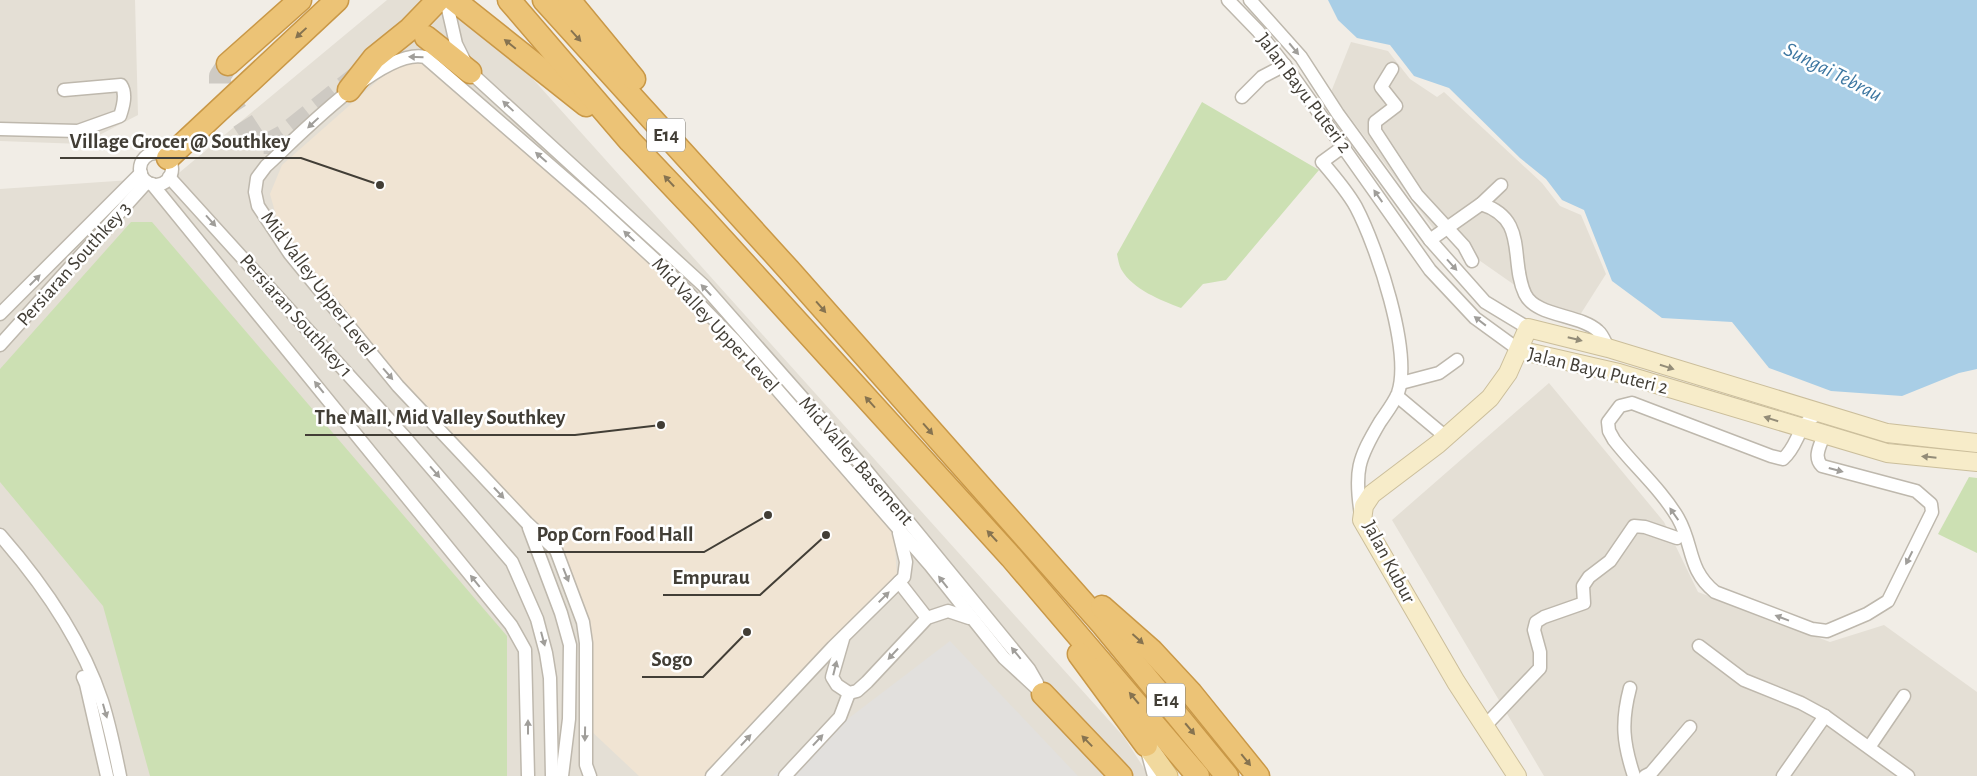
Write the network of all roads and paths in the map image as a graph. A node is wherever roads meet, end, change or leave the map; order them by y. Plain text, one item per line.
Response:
1 (300, 0) edge
2 (337, 0) edge
3 (438, 0) edge
4 (446, 0) edge
5 (454, 0) edge
6 (509, 0) edge
7 (544, 0) edge
8 (569, 0) edge
9 (1228, 0) edge
10 (1250, 0) edge
11 (418, 33) junction
12 (228, 64) tunnel mouth
13 (1285, 65) junction
14 (1392, 69) dead end
15 (470, 72) junction
16 (64, 90) dead end
17 (349, 90) junction
18 (1242, 97) dead end
19 (0, 129) edge
20 (544, 139) junction
21 (630, 141) junction
22 (1344, 146) junction
23 (173, 168) junction
24 (150, 183) junction
25 (1501, 185) dead end
26 (139, 192) junction
27 (591, 201) junction
28 (1481, 204) junction
29 (1447, 228) junction
30 (1430, 240) junction
31 (1472, 261) dead end
32 (789, 270) junction
33 (0, 314) edge
34 (1528, 328) junction
35 (0, 345) edge
36 (1608, 348) junction
37 (1519, 350) junction
38 (1456, 360) dead end
39 (1401, 383) junction
40 (1397, 396) junction
41 (1818, 414) junction
42 (1801, 428) junction
43 (1824, 435) junction
44 (1446, 436) junction
45 (1977, 442) edge
46 (1977, 462) edge
47 (1362, 520) junction
48 (527, 523) junction
49 (0, 530) edge
50 (898, 530) junction
51 (0, 535) edge
52 (1023, 537) junction
53 (1677, 538) dead end
54 (6, 549) edge
55 (1012, 557) junction
56 (899, 582) junction
57 (926, 618) junction
58 (972, 620) junction
59 (844, 637) junction
60 (1699, 646) dead end
61 (1630, 688) dead end
62 (849, 693) junction
63 (1043, 694) junction
64 (1904, 696) dead end
65 (1825, 716) junction
66 (1484, 727) junction
67 (1690, 727) dead end
68 (1146, 745) junction
69 (1870, 746) junction
70 (108, 776) edge
71 (120, 776) edge
72 (528, 776) edge
73 (552, 776) edge
74 (562, 776) edge
75 (590, 776) edge
76 (712, 776) edge
77 (785, 776) edge
78 (1121, 776) edge
79 (1154, 776) edge
80 (1168, 776) edge
81 (1198, 776) edge
82 (1227, 776) edge
83 (1258, 776) edge
84 (1517, 776) edge
85 (1634, 776) edge
86 (1645, 776) edge
87 (1783, 776) edge
88 (1908, 776) edge

1 - 12 highway
2 -> 23 highway
3 - 11 highway
4 - 15 street
21 -> 5 highway
6 - 21 highway, E14
7 -> 32 highway, E14
8 - 32 highway
9 - 13 street, Jalan Bayu Puteri 2
10 -> 30 street, Jalan Bayu Puteri 2
11 - 15 highway
11 - 17 highway
13 - 18 street
13 - 22 street, Jalan Bayu Puteri 2
14 - 29 street
20 -> 15 street
16 - 19 street
27 -> 17 street, Mid Valley Upper Level
17 -> 48 street, Mid Valley Upper Level
20 - 27 street
63 -> 20 street, Mid Valley Basement
55 -> 21 highway, E14
37 -> 22 street, Jalan Bayu Puteri 2
22 - 39 street
23 - 24 street
23 - 24 street
23 -> 73 street, Persiaran Southkey 1
24 - 26 street, Persiaran Southkey 3
24 - 26 street
33 -> 24 street, Persiaran Southkey 3
72 -> 24 street, Persiaran Southkey 1
25 - 28 street
26 - 35 street, Persiaran Southkey 3
50 -> 27 street, Mid Valley Upper Level
28 - 29 street
28 - 36 street
29 - 30 street
29 - 31 street
30 -> 34 street, Jalan Bayu Puteri 2
32 -> 52 highway, E14
34 -> 36 street, Jalan Bayu Puteri 2
34 - 37 street, Jalan Kubur
36 -> 41 street, Jalan Bayu Puteri 2
42 -> 37 street, Jalan Bayu Puteri 2
37 - 44 street, Jalan Kubur
38 - 39 street
39 - 40 street
40 - 44 street
40 - 47 street
41 - 42 street
41 - 45 street, Jalan Bayu Puteri 2
42 - 43 street, Jalan Bayu Puteri 2
43 -> 42 street
46 -> 43 street, Jalan Bayu Puteri 2
44 - 47 street, Jalan Kubur
47 - 66 street, Jalan Kubur
48 - 74 street
48 -> 75 street, Mid Valley Upper Level
49 - 54 street
50 - 56 street, Mid Valley Upper Level
58 -> 50 street, Mid Valley Upper Level
51 - 54 street
52 -> 82 highway, E14
52 -> 83 highway
53 - 66 street
54 - 70 street
54 -> 71 street
55 - 68 highway
81 -> 55 highway, E14
56 - 57 street
59 -> 56 street, Mid Valley Upper Level
57 - 58 street, Mid Valley Upper Level
57 -> 62 street
58 - 63 street, Mid Valley Upper Level
62 -> 59 street, Mid Valley Upper Level
76 -> 59 street, Mid Valley Upper Level
60 - 65 street
61 - 85 street
77 -> 62 street
78 -> 63 highway
64 - 69 street
65 - 69 street
65 - 87 street
66 - 84 street, Jalan Kubur
67 - 86 street
68 - 79 street
68 - 80 main road
69 - 88 street

